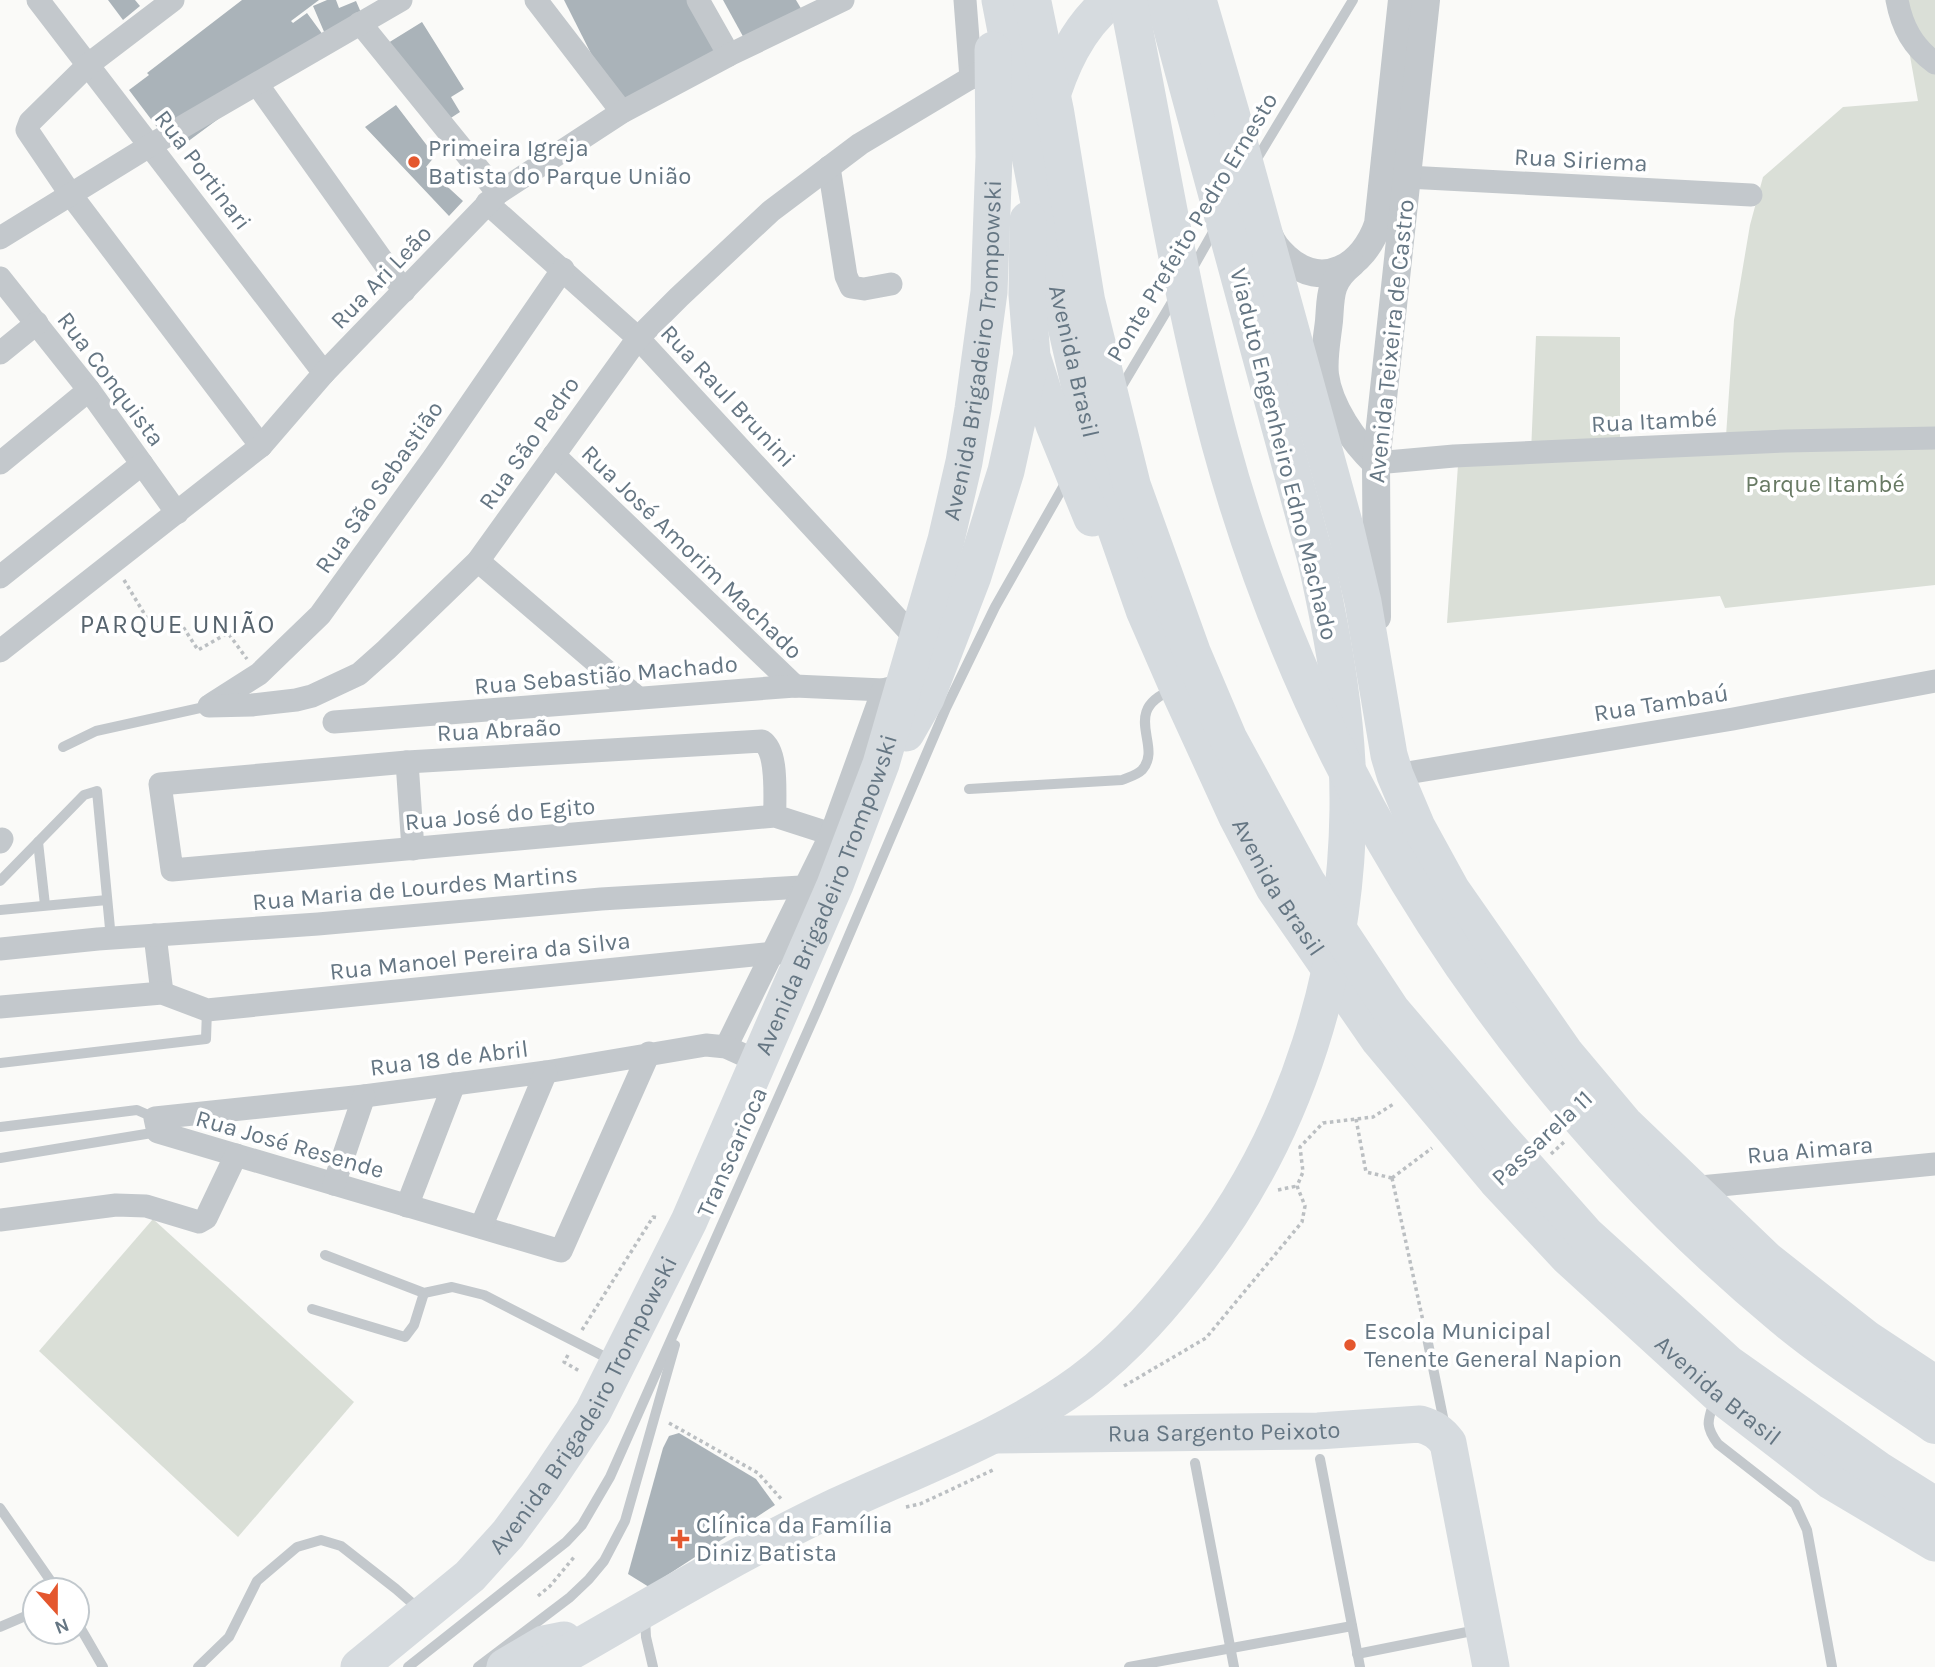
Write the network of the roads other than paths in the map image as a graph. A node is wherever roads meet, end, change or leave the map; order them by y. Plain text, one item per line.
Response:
1 (38, 0) edge
2 (173, 0) edge
3 (401, 0) edge
4 (536, 0) edge
5 (698, 0) edge
6 (842, 0) edge
7 (965, 0) edge
8 (994, 0) edge
9 (1000, 0) edge
10 (1032, 0) edge
11 (1111, 0) edge
12 (1128, 0) edge
13 (1164, 0) edge
14 (1198, 0) edge
15 (1353, 0) edge
16 (1402, 0) edge
17 (1426, 0) edge
18 (1897, 0) edge
19 (360, 23) junction
20 (729, 55) junction
21 (1935, 63) edge
22 (89, 64) junction
23 (981, 72) junction
24 (257, 84) junction
25 (622, 112) junction
26 (151, 145) junction
27 (829, 167) junction
28 (1407, 177) junction
29 (1240, 194) junction
30 (71, 195) junction
31 (1751, 195) dead end
32 (492, 198) junction
33 (0, 238) edge
34 (1351, 264) junction
35 (563, 269) junction
36 (0, 278) edge
37 (891, 284) dead end
38 (404, 291) junction
39 (37, 323) junction
40 (638, 338) junction
41 (0, 353) edge
42 (1031, 356) junction
43 (324, 373) junction
44 (1329, 388) junction
45 (89, 390) junction
46 (1384, 392) junction
47 (1935, 438) edge
48 (261, 446) junction
49 (554, 455) junction
50 (0, 463) edge
51 (1376, 463) junction
52 (142, 464) junction
53 (177, 513) junction
54 (478, 561) junction
55 (0, 577) edge
56 (1144, 610) junction
57 (917, 640) junction
58 (0, 651) edge
59 (1935, 681) edge
60 (1377, 683) junction
61 (795, 686) junction
62 (894, 688) junction
63 (1178, 688) junction
64 (638, 698) junction
65 (209, 706) junction
66 (334, 722) dead end
67 (63, 747) dead end
68 (407, 762) junction
69 (881, 764) junction
70 (1395, 775) junction
71 (969, 789) dead end
72 (775, 816) junction
73 (831, 834) junction
74 (38, 842) junction
75 (413, 849) junction
76 (172, 870) joint
77 (0, 881) edge
78 (820, 887) junction
79 (107, 900) junction
80 (45, 905) junction
81 (0, 910) edge
82 (155, 935) junction
83 (111, 939) junction
84 (0, 949) edge
85 (790, 953) junction
86 (162, 993) junction
87 (0, 1007) edge
88 (818, 1008) joint
89 (207, 1010) junction
90 (726, 1047) junction
91 (649, 1053) junction
92 (760, 1062) junction
93 (0, 1063) edge
94 (546, 1072) junction
95 (454, 1084) junction
96 (364, 1096) junction
97 (156, 1125) junction
98 (0, 1127) edge
99 (236, 1156) junction
100 (0, 1158) edge
101 (1935, 1164) edge
102 (334, 1184) junction
103 (1690, 1188) junction
104 (407, 1206) junction
105 (0, 1220) edge
106 (481, 1227) junction
107 (325, 1255) dead end
108 (424, 1293) junction
109 (312, 1309) dead end
110 (684, 1312) junction
111 (1426, 1333) road end
112 (602, 1369) junction
113 (1935, 1384) edge
114 (1717, 1393) junction
115 (1935, 1425) edge
116 (1448, 1443) junction
117 (994, 1452) junction
118 (1320, 1459) dead end
119 (1195, 1463) dead end
120 (1935, 1506) edge
121 (0, 1508) edge
122 (1935, 1543) edge
123 (47, 1576) edge
124 (644, 1610) junction
125 (425, 1615) junction
126 (21, 1618) edge
127 (1352, 1626) junction
128 (0, 1627) edge
129 (1483, 1628) junction
130 (606, 1631) junction
131 (91, 1646) edge
132 (1231, 1648) junction
133 (1357, 1654) junction
134 (103, 1667) edge
135 (198, 1667) edge
136 (359, 1667) edge
137 (408, 1667) edge
138 (478, 1667) edge
139 (505, 1667) edge
140 (544, 1667) edge
141 (653, 1667) edge
142 (1129, 1667) edge
143 (1234, 1667) edge
144 (1360, 1667) edge
145 (1491, 1667) edge
146 (1832, 1667) edge

1 - 22 street, Rua Portinari
2 - 22 street
3 - 19 street
4 - 25 street
5 - 20 street
6 - 20 street, Rua Ari Leão
7 - 23 street
8 - 23 highway, Avenida Brigadeiro Trompowski
9 - 56 highway, Avenida Brasil
10 - 120 highway, Avenida Brasil
11 - 42 highway
12 - 115 highway
13 - 117 highway, Viaduto Engenheiro Edno Machado
14 - 29 highway
15 - 29 lane, Ponte Prefeito Pedro Ernesto
16 - 34 street, Avenida Teixeira de Castro
17 - 28 street, Avenida Teixeira de Castro
18 - 21 street
19 - 24 street
19 - 32 street, Rua Raul Brunini
20 - 25 street, Rua Ari Leão
22 - 26 street, Rua Portinari
22 - 30 street
23 - 27 street, Rua São Pedro
23 - 57 highway, Avenida Brigadeiro Trompowski
24 - 26 street
24 - 38 street
25 - 32 street, Rua Ari Leão
26 - 30 street
26 - 43 street, Rua Portinari
27 - 37 street
27 - 40 street, Rua São Pedro
28 - 31 street, Rua Siriema
28 - 46 street, Avenida Teixeira de Castro
29 - 34 street, Avenida Teixeira de Castro
29 - 60 highway
29 - 88 lane, Ponte Prefeito Pedro Ernesto
30 - 33 street
30 - 48 street
32 - 35 street, Rua Raul Brunini
32 - 38 street, Rua Ari Leão
34 - 44 street
35 - 40 street, Rua Raul Brunini
35 - 65 street, Rua São Sebastião
36 - 39 street, Rua Conquista
38 - 43 street, Rua Ari Leão
39 - 41 street
39 - 45 street, Rua Conquista
40 - 49 street, Rua São Pedro
40 - 57 street, Rua Raul Brunini
42 - 56 highway
42 - 69 highway
43 - 48 street, Rua Ari Leão
44 - 46 street
44 - 51 street
45 - 50 street
45 - 52 street, Rua Conquista
46 - 51 street, Avenida Teixeira de Castro
47 - 51 street, Rua Itambé
48 - 53 street, Rua Ari Leão
49 - 54 street, Rua São Pedro
49 - 61 street, Rua José Amorim Machado
51 - 60 street, Avenida Teixeira de Castro
52 - 53 street, Rua Conquista
52 - 55 street
53 - 58 street, Rua Ari Leão
54 - 64 street
54 - 65 street, Rua São Pedro
56 - 63 highway, Avenida Brasil
57 - 62 highway, Avenida Brigadeiro Trompowski
59 - 70 street, Rua Tambaú
60 - 70 highway
61 - 62 street, Rua Sebastião Machado
61 - 64 street, Rua Sebastião Machado
62 - 69 highway, Avenida Brigadeiro Trompowski
62 - 73 street
63 - 71 lane
63 - 114 highway, Avenida Brasil
64 - 66 street, Rua Sebastião Machado
65 - 67 lane, Rua São Pedro
68 - 72 street, Rua Abraão
68 - 75 street
68 - 76 street, Rua Abraão
69 - 78 highway, Avenida Brigadeiro Trompowski
70 - 103 highway
72 - 73 street, Rua José do Egito
72 - 75 street, Rua José do Egito
73 - 78 street
74 - 77 lane
74 - 79 lane
74 - 80 lane
75 - 76 street, Rua José do Egito
78 - 82 street, Rua Maria de Lourdes Martins
78 - 85 highway, Avenida Brigadeiro Trompowski
79 - 80 lane
79 - 83 lane
80 - 81 lane
82 - 83 street, Rua Maria de Lourdes Martins
82 - 86 street
83 - 84 street, Rua Maria de Lourdes Martins
85 - 89 street, Rua Manoel Pereira da Silva
85 - 90 street
85 - 92 highway, Avenida Brigadeiro Trompowski
86 - 87 street
86 - 89 street, Rua Manoel Pereira da Silva
88 - 110 lane, Transcarioca
89 - 93 lane
90 - 91 street, Rua 18 de Abril
90 - 92 street, Rua 18 de Abril
91 - 94 street, Rua 18 de Abril
91 - 106 street, Rua José Resende
92 - 112 highway, Avenida Brigadeiro Trompowski
94 - 95 street, Rua 18 de Abril
94 - 106 street
95 - 96 street, Rua 18 de Abril
95 - 104 street
96 - 97 street, Rua 18 de Abril
96 - 102 street
97 - 98 lane
97 - 99 street, Rua José Resende
97 - 100 lane, Rua José Resende
99 - 102 street, Rua José Resende
99 - 105 street
101 - 103 street, Rua Aimara
102 - 104 street, Rua José Resende
103 - 113 highway
104 - 106 street, Rua José Resende
107 - 108 lane
108 - 109 lane
108 - 112 lane
110 - 137 lane, Transcarioca
110 - 138 lane, Transcarioca
111 - 116 lane
112 - 125 highway, Avenida Brigadeiro Trompowski
114 - 122 highway, Avenida Brasil
114 - 146 lane
116 - 117 highway, Rua Sargento Peixoto
116 - 129 highway
117 - 124 highway
118 - 127 lane
119 - 132 lane
121 - 123 lane
124 - 130 highway
124 - 141 lane
125 - 135 lane
125 - 136 highway, Avenida Brigadeiro Trompowski
126 - 128 lane
127 - 132 lane
127 - 133 lane
129 - 133 lane
129 - 145 highway
130 - 139 highway
130 - 140 highway
131 - 134 lane
132 - 142 lane
132 - 143 lane
133 - 144 lane

